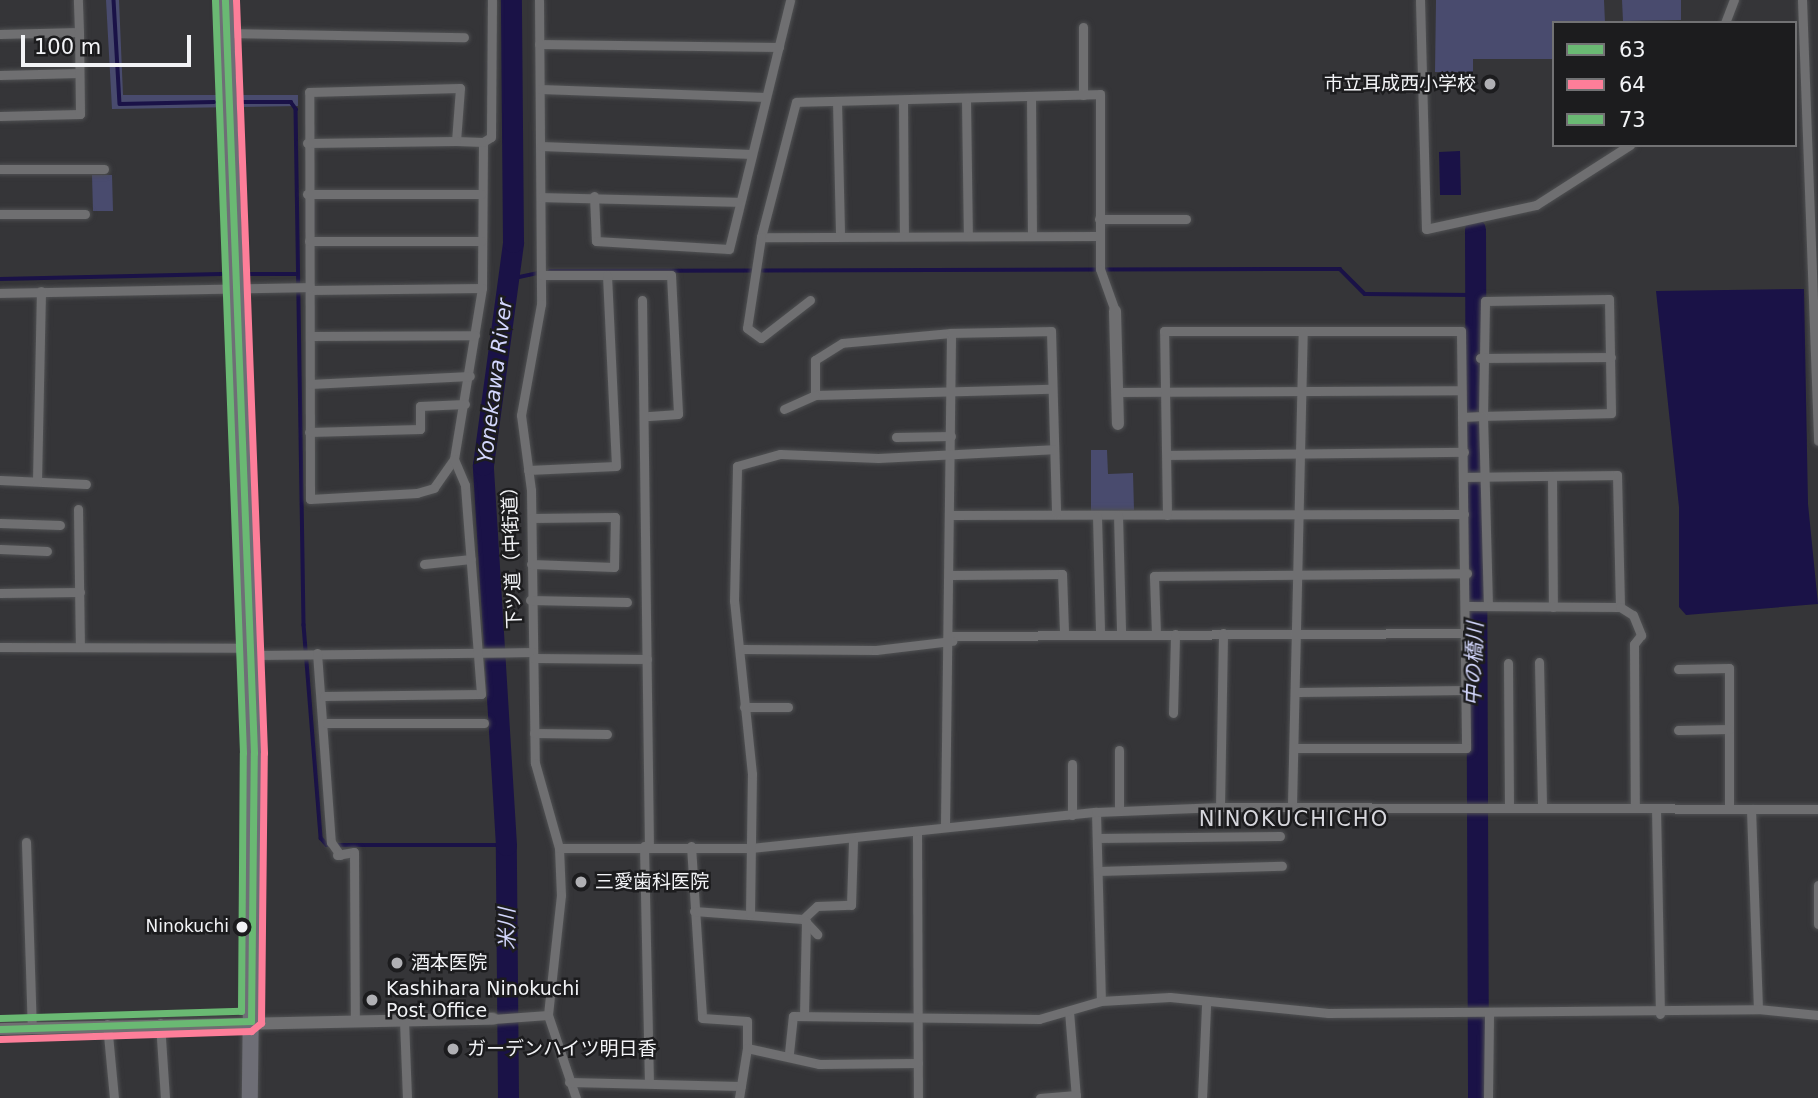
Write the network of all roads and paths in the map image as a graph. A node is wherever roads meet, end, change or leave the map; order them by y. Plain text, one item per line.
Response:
1 (78, 0) edge
2 (225, 0) edge
3 (492, 0) edge
4 (539, 0) edge
5 (790, 0) edge
6 (1420, 0) edge
7 (1734, 0) edge
8 (1802, 0) edge
9 (1727, 21) edge
10 (1083, 27) dead end
11 (79, 32) junction
12 (226, 33) junction
13 (0, 34) edge
14 (464, 37) dead end
15 (539, 44) junction
16 (779, 47) junction
17 (79, 73) junction
18 (0, 75) edge
19 (540, 89) junction
20 (1083, 95) junction
21 (766, 97) junction
22 (1031, 97) junction
23 (966, 100) junction
24 (903, 101) junction
25 (837, 102) junction
26 (0, 116) edge
27 (456, 141) junction
28 (482, 142) junction
29 (307, 143) junction
30 (541, 146) junction
31 (1627, 147) edge
32 (752, 154) junction
33 (0, 169) edge
34 (104, 169) dead end
35 (307, 194) junction
36 (481, 194) junction
37 (594, 196) junction
38 (542, 197) junction
39 (740, 202) junction
40 (85, 214) dead end
41 (0, 215) edge
42 (1099, 219) junction
43 (1186, 219) dead end
44 (841, 236) junction
45 (904, 236) junction
46 (968, 236) junction
47 (1032, 236) junction
48 (1099, 236) junction
49 (761, 237) junction
50 (309, 241) junction
51 (481, 241) junction
52 (542, 275) junction
53 (607, 275) junction
54 (236, 288) junction
55 (310, 288) junction
56 (482, 288) junction
57 (41, 291) junction
58 (0, 293) edge
59 (642, 300) dead end
60 (810, 300) dead end
61 (1115, 311) joint
62 (1303, 331) junction
63 (951, 332) junction
64 (475, 335) junction
65 (310, 336) junction
66 (1611, 357) junction
67 (1480, 358) junction
68 (470, 376) junction
69 (310, 384) junction
70 (1051, 389) junction
71 (1461, 390) junction
72 (1302, 391) junction
73 (1118, 392) junction
74 (951, 393) junction
75 (1165, 393) junction
76 (815, 395) junction
77 (465, 404) junction
78 (784, 409) dead end
79 (646, 416) junction
80 (1472, 417) junction
81 (1118, 424) dead end
82 (309, 432) junction
83 (951, 436) junction
84 (896, 437) dead end
85 (1818, 441) edge
86 (1053, 449) junction
87 (951, 452) junction
88 (1301, 452) junction
89 (1464, 452) junction
90 (1167, 455) junction
91 (454, 459) junction
92 (528, 470) junction
93 (1552, 476) junction
94 (1467, 477) junction
95 (1483, 477) junction
96 (0, 480) edge
97 (37, 481) junction
98 (86, 484) dead end
99 (78, 509) dead end
100 (1056, 514) junction
101 (1300, 514) junction
102 (1464, 514) junction
103 (951, 515) junction
104 (1118, 515) junction
105 (1167, 515) junction
106 (1097, 516) junction
107 (532, 517) junction
108 (0, 523) edge
109 (60, 525) dead end
110 (0, 549) edge
111 (47, 551) dead end
112 (471, 559) junction
113 (425, 564) dead end
114 (531, 564) junction
115 (1467, 573) junction
116 (1120, 574) junction
117 (951, 575) junction
118 (1100, 575) junction
119 (1299, 575) junction
120 (80, 592) junction
121 (0, 593) edge
122 (530, 600) junction
123 (627, 602) dead end
124 (1470, 606) junction
125 (1486, 606) junction
126 (1553, 607) junction
127 (1620, 607) junction
128 (1100, 631) junction
129 (1064, 632) junction
130 (1121, 632) junction
131 (1466, 633) junction
132 (1156, 634) junction
133 (1175, 634) junction
134 (1223, 634) junction
135 (1300, 634) junction
136 (952, 638) junction
137 (80, 645) junction
138 (0, 648) edge
139 (743, 649) junction
140 (249, 652) junction
141 (315, 653) junction
142 (482, 653) junction
143 (533, 655) junction
144 (647, 659) junction
145 (1539, 662) dead end
146 (1508, 663) dead end
147 (1678, 669) dead end
148 (1466, 690) junction
149 (1298, 692) junction
150 (324, 696) junction
151 (744, 707) junction
152 (788, 707) dead end
153 (1173, 713) dead end
154 (327, 723) junction
155 (484, 723) dead end
156 (1729, 729) junction
157 (1678, 730) dead end
158 (534, 733) junction
159 (607, 734) dead end
160 (1296, 748) junction
161 (1119, 751) dead end
162 (1072, 764) dead end
163 (1292, 805) junction
164 (1509, 806) junction
165 (1542, 806) junction
166 (1220, 807) junction
167 (1635, 808) junction
168 (1656, 808) junction
169 (1729, 808) junction
170 (1751, 808) junction
171 (1818, 809) edge
172 (1119, 811) junction
173 (1096, 812) junction
174 (1072, 815) junction
175 (946, 827) junction
176 (917, 832) junction
177 (1280, 836) dead end
178 (1097, 838) junction
179 (853, 840) junction
180 (26, 842) dead end
181 (646, 846) junction
182 (691, 846) junction
183 (559, 848) junction
184 (751, 848) junction
185 (1282, 866) dead end
186 (1098, 871) junction
187 (1818, 885) edge
188 (694, 911) junction
189 (750, 914) junction
190 (805, 920) junction
191 (1818, 924) edge
192 (817, 934) dead end
193 (1101, 1001) junction
194 (1206, 1005) junction
195 (1758, 1009) junction
196 (1069, 1011) junction
197 (1489, 1012) junction
198 (1660, 1014) junction
199 (548, 1015) junction
200 (1818, 1015) edge
201 (804, 1016) junction
202 (493, 1019) joint
203 (404, 1020) junction
204 (251, 1021) junction
205 (355, 1021) junction
206 (917, 1021) junction
207 (160, 1023) junction
208 (107, 1024) junction
209 (32, 1028) junction
210 (0, 1029) edge
211 (747, 1048) junction
212 (789, 1054) junction
213 (918, 1063) junction
214 (649, 1079) junction
215 (569, 1083) junction
216 (741, 1086) junction
217 (1076, 1097) edge
218 (114, 1098) edge
219 (165, 1098) edge
220 (250, 1098) edge
221 (407, 1098) edge
222 (576, 1098) edge
223 (739, 1098) edge
224 (918, 1098) edge
225 (1040, 1098) edge
226 (1202, 1098) edge
227 (1488, 1098) edge

1 - 11 street
2 - 12 highway
3 - 28 street
4 - 15 street, 下ツ道（中街道）
5 - 16 street
6 - 31 street
7 - 9 street
8 - 85 street
10 - 20 street
11 - 13 street
11 - 17 street
12 - 14 street
12 - 54 highway
15 - 16 street
15 - 19 street, 下ツ道（中街道）
16 - 21 street
17 - 18 street
17 - 26 street
19 - 21 street
19 - 30 street, 下ツ道（中街道）
20 - 22 street
20 - 42 street
21 - 32 street
22 - 23 street
22 - 47 street
23 - 24 street
23 - 46 street
24 - 25 street
24 - 45 street
25 - 44 street
25 - 49 street
27 - 28 street
27 - 29 street
27 - 29 street
28 - 36 street
29 - 35 street
30 - 32 street
30 - 38 street, 下ツ道（中街道）
32 - 39 street
33 - 34 street
35 - 36 street
35 - 50 street
36 - 51 street
37 - 38 street
37 - 39 street
37 - 39 street
38 - 52 street, 下ツ道（中街道）
40 - 41 street
42 - 43 street
42 - 48 street
44 - 45 street
44 - 49 street
45 - 46 street
46 - 47 street
47 - 48 street
48 - 61 street
49 - 60 street
50 - 51 street
50 - 55 street
51 - 56 street
52 - 53 street
52 - 92 street, 下ツ道（中街道）
53 - 79 street
53 - 92 street
54 - 55 street
54 - 57 street
54 - 140 highway
55 - 56 street
55 - 65 street
56 - 64 street
57 - 58 street
57 - 97 street
59 - 79 street
61 - 73 street
62 - 71 street
62 - 72 street
62 - 75 street
63 - 70 street
63 - 74 street
63 - 76 street
64 - 65 street
64 - 68 street
65 - 69 street
66 - 67 street
66 - 67 street
66 - 80 street
67 - 80 street
68 - 69 street
68 - 77 street
69 - 82 street
70 - 74 street
70 - 86 street
71 - 72 street
71 - 80 street
72 - 75 street
72 - 88 street
73 - 75 street
73 - 81 street
74 - 76 street
74 - 83 street
75 - 90 street
76 - 78 street
77 - 82 street
77 - 91 street
79 - 144 street
80 - 89 street
80 - 95 street
82 - 91 street
83 - 84 street
83 - 87 street
86 - 87 street
86 - 100 street
87 - 103 street
87 - 139 street
88 - 89 street
88 - 90 street
88 - 101 street
89 - 94 street
90 - 105 street
91 - 112 street
92 - 107 street, 下ツ道（中街道）
93 - 95 street
93 - 126 street
93 - 127 street
94 - 95 street
94 - 102 street
95 - 125 street
96 - 97 street
97 - 98 street
99 - 120 street
100 - 103 street
100 - 106 street
101 - 102 street
101 - 105 street
101 - 119 street
102 - 115 street
103 - 117 street
104 - 105 street
104 - 106 street
104 - 116 street
106 - 118 street
107 - 114 street, 下ツ道（中街道）
107 - 114 street
108 - 109 street
110 - 111 street
112 - 113 street
112 - 142 street
114 - 122 street, 下ツ道（中街道）
115 - 119 street
115 - 124 street
116 - 118 street
116 - 130 street
117 - 129 street
117 - 136 street
118 - 128 street
119 - 132 street
119 - 135 street
120 - 121 street
120 - 137 street
122 - 123 street
122 - 143 street, 下ツ道（中街道）
124 - 125 street
124 - 131 street
125 - 126 street
126 - 127 street
127 - 167 street
128 - 129 street
128 - 130 street
129 - 136 street
130 - 132 street
131 - 135 street
131 - 148 street
132 - 133 street
133 - 134 street
133 - 153 street
134 - 135 street
134 - 166 street
135 - 149 street
136 - 139 street
136 - 175 street
137 - 138 street
137 - 140 street
139 - 151 street
140 - 141 street
140 - 204 highway
141 - 142 street
141 - 150 street
142 - 143 street
142 - 150 street
143 - 144 street
143 - 158 street, 下ツ道（中街道）
144 - 181 street
145 - 165 street
146 - 164 street
147 - 156 street
148 - 149 street
148 - 160 street
149 - 160 street
150 - 154 street
151 - 152 street
151 - 184 street
154 - 155 street
154 - 205 street
156 - 157 street
156 - 169 street
158 - 159 street
158 - 183 street, 下ツ道（中街道）
160 - 163 street
161 - 172 street
162 - 174 street
163 - 164 street
163 - 166 street
164 - 165 street
165 - 167 street
166 - 172 street
167 - 168 street
168 - 169 street
168 - 198 street
169 - 170 street
170 - 171 street
170 - 195 street
172 - 173 street
173 - 174 street
173 - 178 street
174 - 175 street
175 - 176 street
176 - 179 street
176 - 206 street
177 - 178 street
178 - 186 street
179 - 184 street
179 - 190 street
180 - 209 street
181 - 182 street
181 - 183 street
181 - 214 street
182 - 184 street
182 - 188 street
183 - 199 street, 下ツ道（中街道）
184 - 189 street
185 - 186 street
186 - 193 street
187 - 191 street
188 - 189 street
188 - 211 street
189 - 190 street
190 - 192 street
190 - 201 street
193 - 194 street
193 - 196 street
194 - 197 street
194 - 226 street
195 - 198 street
195 - 200 street
196 - 206 street
196 - 217 street
197 - 198 street
197 - 227 street
199 - 202 street
199 - 215 street, 下ツ道（中街道）
201 - 206 street
201 - 212 street
202 - 203 street
203 - 205 street
203 - 221 street
204 - 205 street
204 - 207 street
204 - 220 highway
206 - 213 street
207 - 208 street
207 - 219 street
208 - 209 street
208 - 218 street
209 - 210 street
211 - 212 street
211 - 216 street
212 - 213 street
213 - 224 street
214 - 215 street
214 - 216 street
215 - 222 street, 下ツ道（中街道）
216 - 223 street
217 - 225 street

